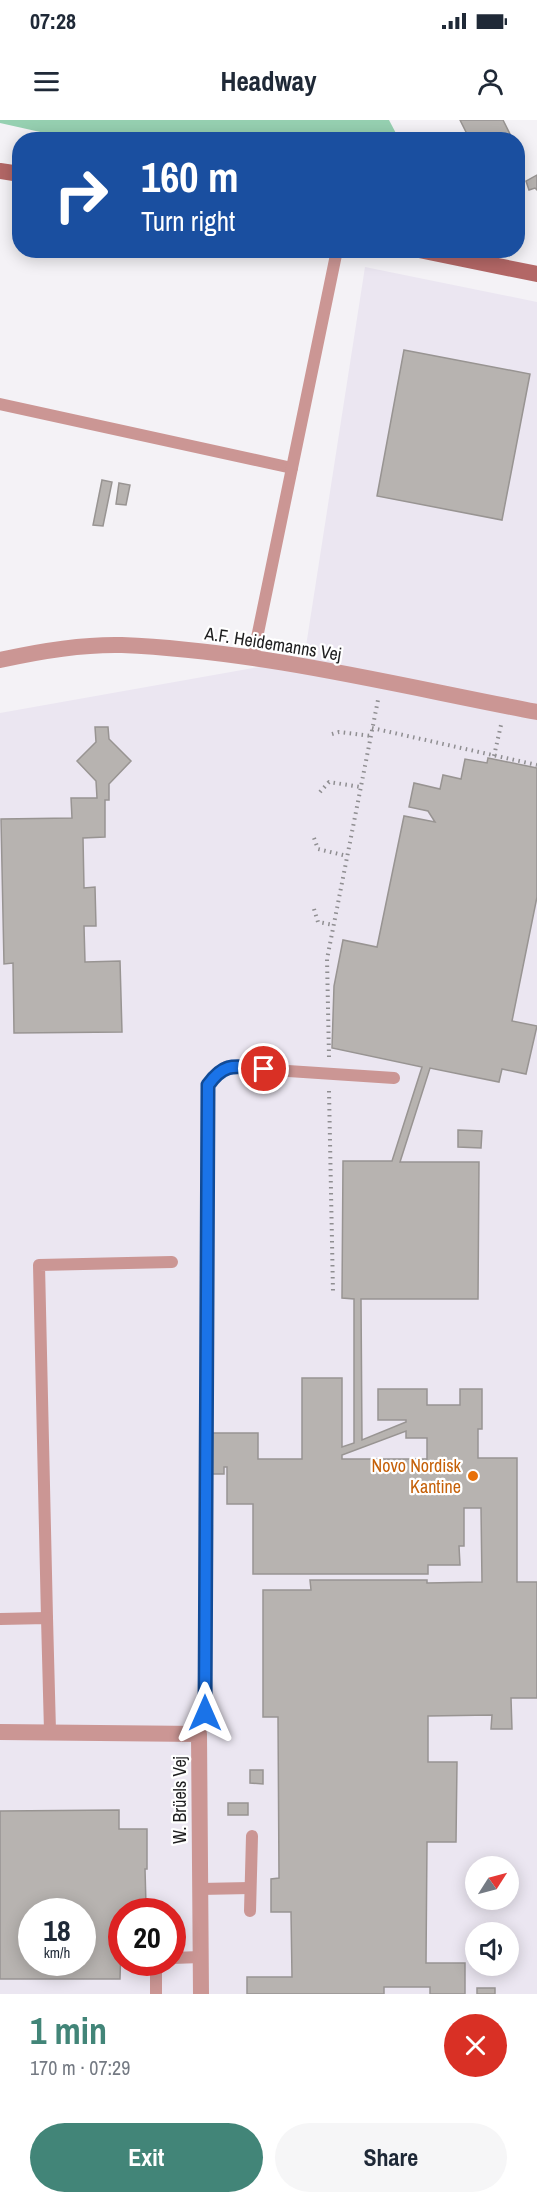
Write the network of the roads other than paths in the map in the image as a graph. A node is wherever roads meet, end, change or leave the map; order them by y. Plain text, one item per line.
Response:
1 (335, 258) edge
2 (458, 258) edge
3 (537, 274) edge
4 (0, 404) edge
5 (292, 468) junction
6 (253, 657) junction
7 (0, 660) edge
8 (537, 712) edge
9 (394, 1078) dead end
10 (172, 1262) dead end
11 (47, 1618) junction
12 (0, 1619) edge
13 (50, 1731) junction
14 (0, 1732) edge
15 (199, 1734) junction
16 (252, 1836) dead end
17 (250, 1888) junction
18 (200, 1889) junction
19 (250, 1911) dead end
20 (201, 1957) junction
21 (186, 1958) edge
22 (156, 1976) edge
23 (156, 1994) edge
24 (201, 1994) edge

1 - 5 lane
2 - 3 main road
4 - 5 lane
5 - 6 lane
6 - 7 street, A.F. Heidemanns Vej
6 - 8 street, A.F. Heidemanns Vej
9 - 15 lane
10 - 11 lane
11 - 12 lane
11 - 13 lane
13 - 14 street, W. Brüels Vej
13 - 15 street, W. Brüels Vej
15 - 18 street, W. Brüels Vej
16 - 17 lane
17 - 18 lane
17 - 19 lane
18 - 20 street, W. Brüels Vej
20 - 21 lane
20 - 24 street, W. Brüels Vej
22 - 23 lane

